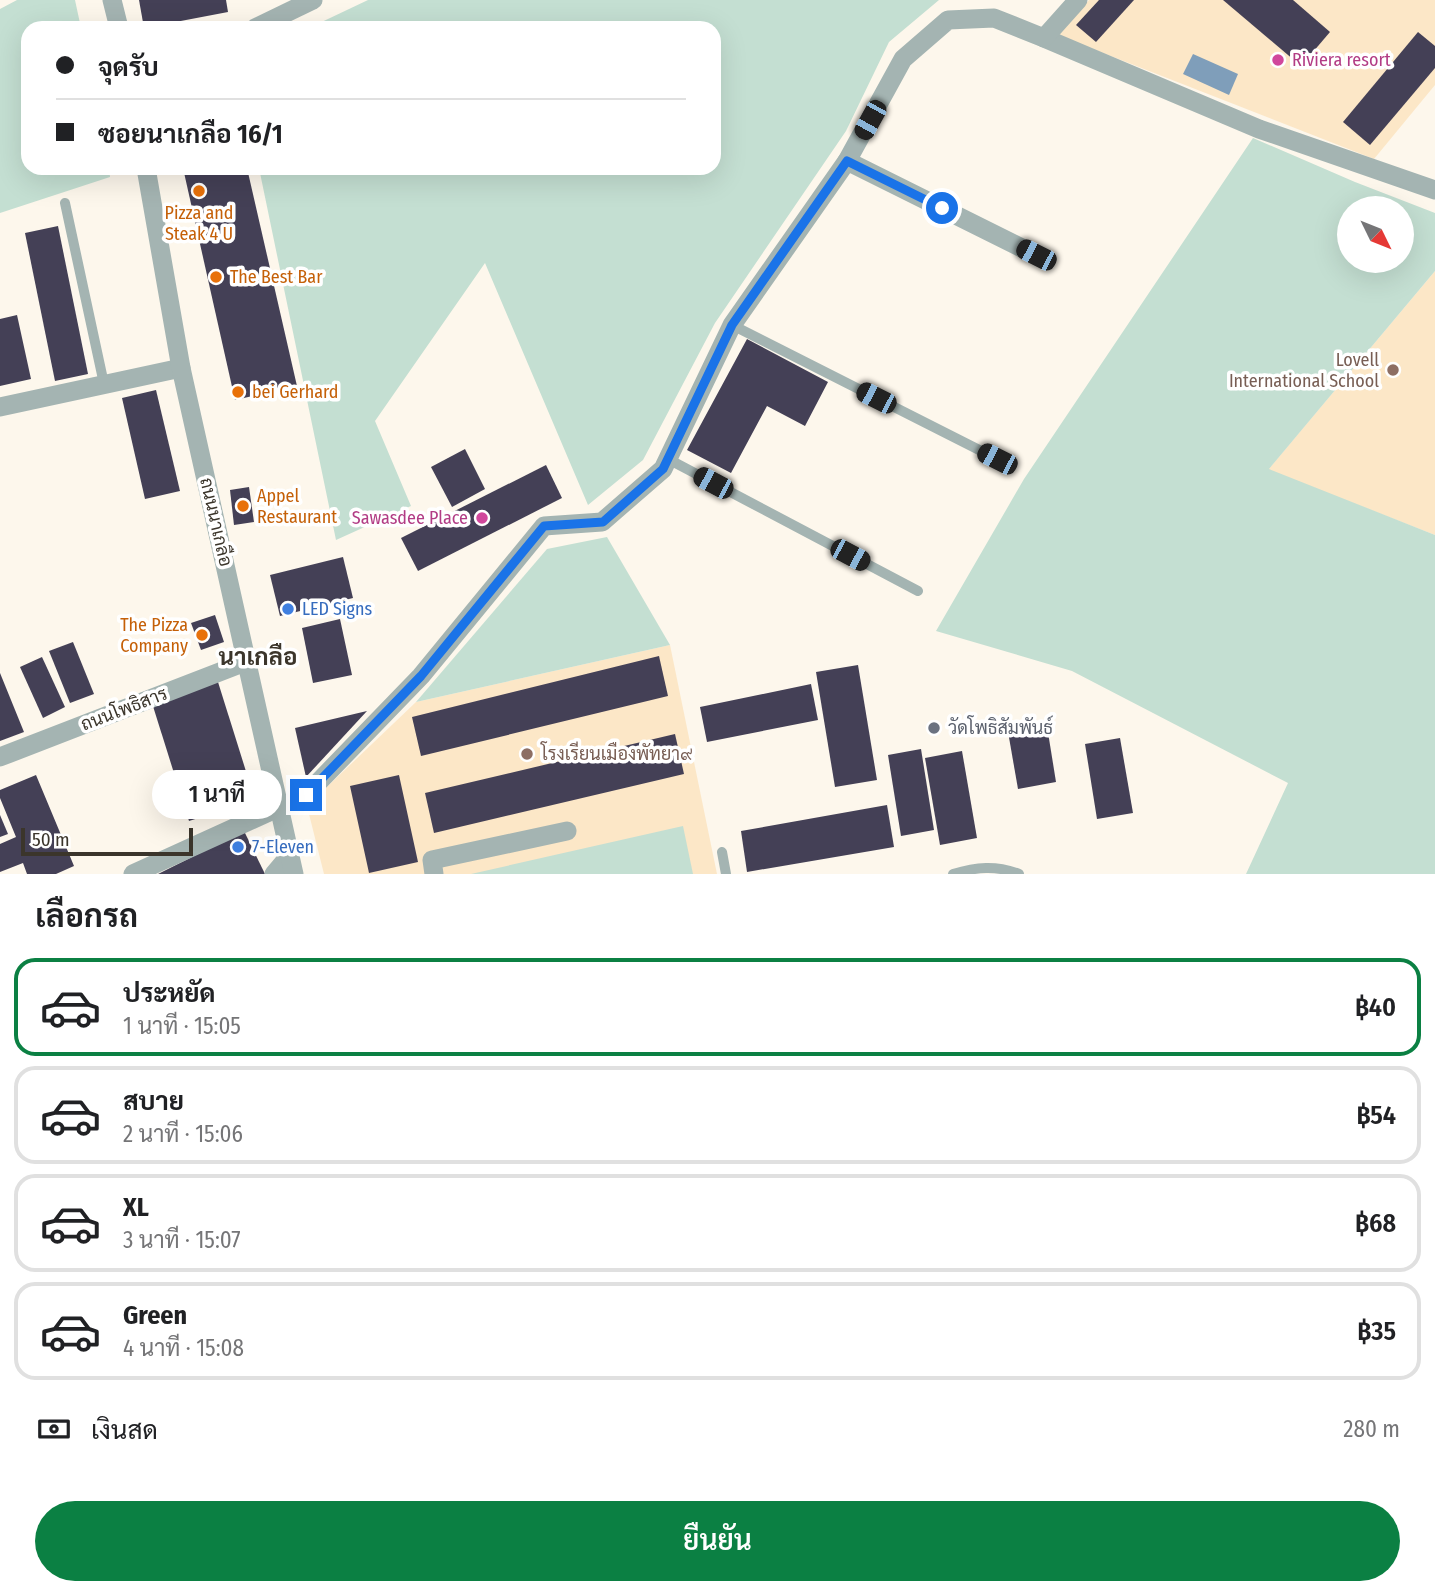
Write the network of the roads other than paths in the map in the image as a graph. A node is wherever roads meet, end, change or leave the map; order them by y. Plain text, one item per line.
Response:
1 (112, 0) edge
2 (313, 0) edge
3 (1078, 0) edge
4 (116, 21) edge
5 (270, 21) edge
6 (1044, 38) junction
7 (847, 161) junction
8 (147, 175) edge
9 (1435, 190) edge
10 (65, 203) dead end
11 (1036, 255) dead end
12 (732, 325) junction
13 (181, 368) junction
14 (104, 384) junction
15 (0, 407) edge
16 (668, 459) junction
17 (997, 459) dead end
18 (918, 591) dead end
19 (247, 661) junction
20 (0, 757) edge
21 (280, 809) junction
22 (567, 831) dead end
23 (722, 852) dead end
24 (292, 864) edge
25 (132, 874) edge
26 (275, 874) edge
27 (434, 874) edge
28 (726, 874) edge
29 (953, 874) edge
30 (1019, 874) edge

1 - 4 street
2 - 5 street
3 - 6 street
6 - 7 street
6 - 9 street
7 - 11 street
7 - 12 street
8 - 13 street, ถนนนาเกลือ
10 - 14 lane
12 - 16 street
12 - 17 lane
13 - 14 street
13 - 19 street, ถนนนาเกลือ
14 - 15 street
16 - 18 lane
16 - 21 street
19 - 20 street, ถนนโพธิสาร
19 - 21 street, ถนนนาเกลือ
21 - 24 street, ถนนนาเกลือ
21 - 25 street
22 - 27 street
23 - 28 lane
24 - 26 street
29 - 30 lane

